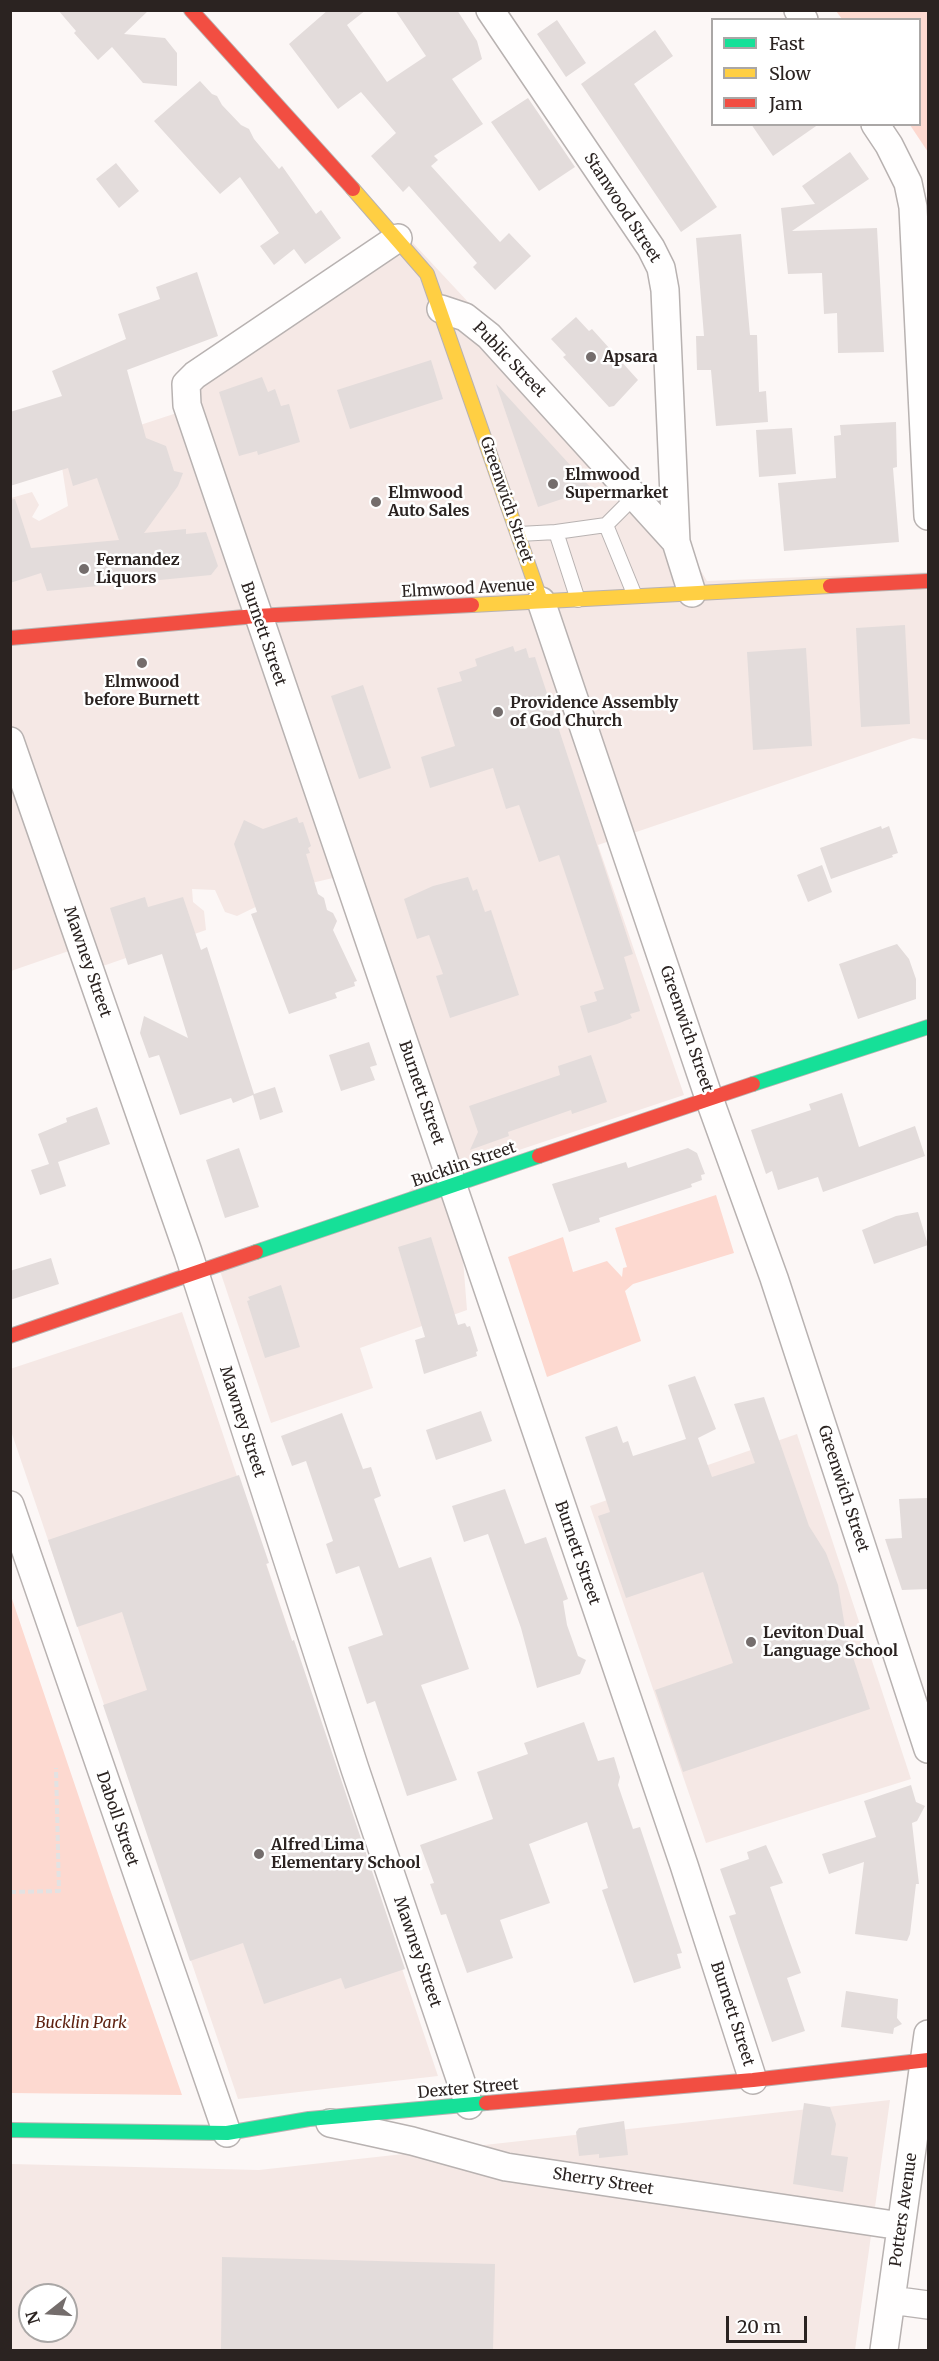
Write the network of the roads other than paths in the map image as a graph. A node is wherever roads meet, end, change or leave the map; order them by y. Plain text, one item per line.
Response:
1 (191, 10) edge
2 (490, 10) edge
3 (876, 126) edge
4 (398, 238) junction
5 (441, 309) junction
6 (635, 496) junction
7 (928, 516) edge
8 (606, 525) junction
9 (556, 532) junction
10 (518, 534) junction
11 (676, 542) junction
12 (928, 581) edge
13 (692, 593) junction
14 (635, 596) junction
15 (578, 600) junction
16 (541, 602) junction
17 (256, 616) junction
18 (10, 638) edge
19 (10, 741) edge
20 (928, 1027) edge
21 (709, 1098) junction
22 (453, 1186) junction
23 (194, 1273) junction
24 (10, 1336) edge
25 (10, 1505) edge
26 (928, 1749) edge
27 (928, 2034) edge
28 (927, 2061) edge
29 (753, 2080) junction
30 (469, 2105) junction
31 (309, 2119) junction
32 (10, 2130) edge
33 (227, 2133) junction
34 (901, 2226) junction
35 (891, 2300) junction
36 (928, 2306) edge
37 (884, 2350) edge

1 - 4 street
2 - 11 street, Stanwood Street
3 - 7 street
4 - 5 street
4 - 17 street, Burnett Street
5 - 6 street, Public Street
5 - 10 street, Greenwich Street
6 - 8 lane
6 - 11 street, Public Street
8 - 9 lane
8 - 14 lane
9 - 10 lane
9 - 15 lane
10 - 16 street, Greenwich Street
11 - 13 street, Public Street
12 - 13 street, Elmwood Avenue
13 - 14 street, Elmwood Avenue
14 - 15 street, Elmwood Avenue
15 - 16 street, Elmwood Avenue
16 - 17 street, Elmwood Avenue
16 - 21 street, Greenwich Street
17 - 18 street, Elmwood Avenue
17 - 22 street, Burnett Street
19 - 23 street, Mawney Street
20 - 21 street, Bucklin Street
21 - 22 street, Bucklin Street
21 - 26 street, Greenwich Street
22 - 23 street, Bucklin Street
22 - 29 street, Burnett Street
23 - 24 street, Bucklin Street
23 - 30 street, Mawney Street
25 - 33 street, Daboll Street
27 - 28 street, Potters Avenue
28 - 29 street, Dexter Street
28 - 34 street, Potters Avenue
29 - 30 street, Dexter Street
30 - 31 street, Dexter Street
31 - 33 street, Dexter Street
31 - 34 street, Sherry Street
32 - 33 street, Dexter Street
34 - 35 street, Potters Avenue
35 - 36 street
35 - 37 street, Potters Avenue

